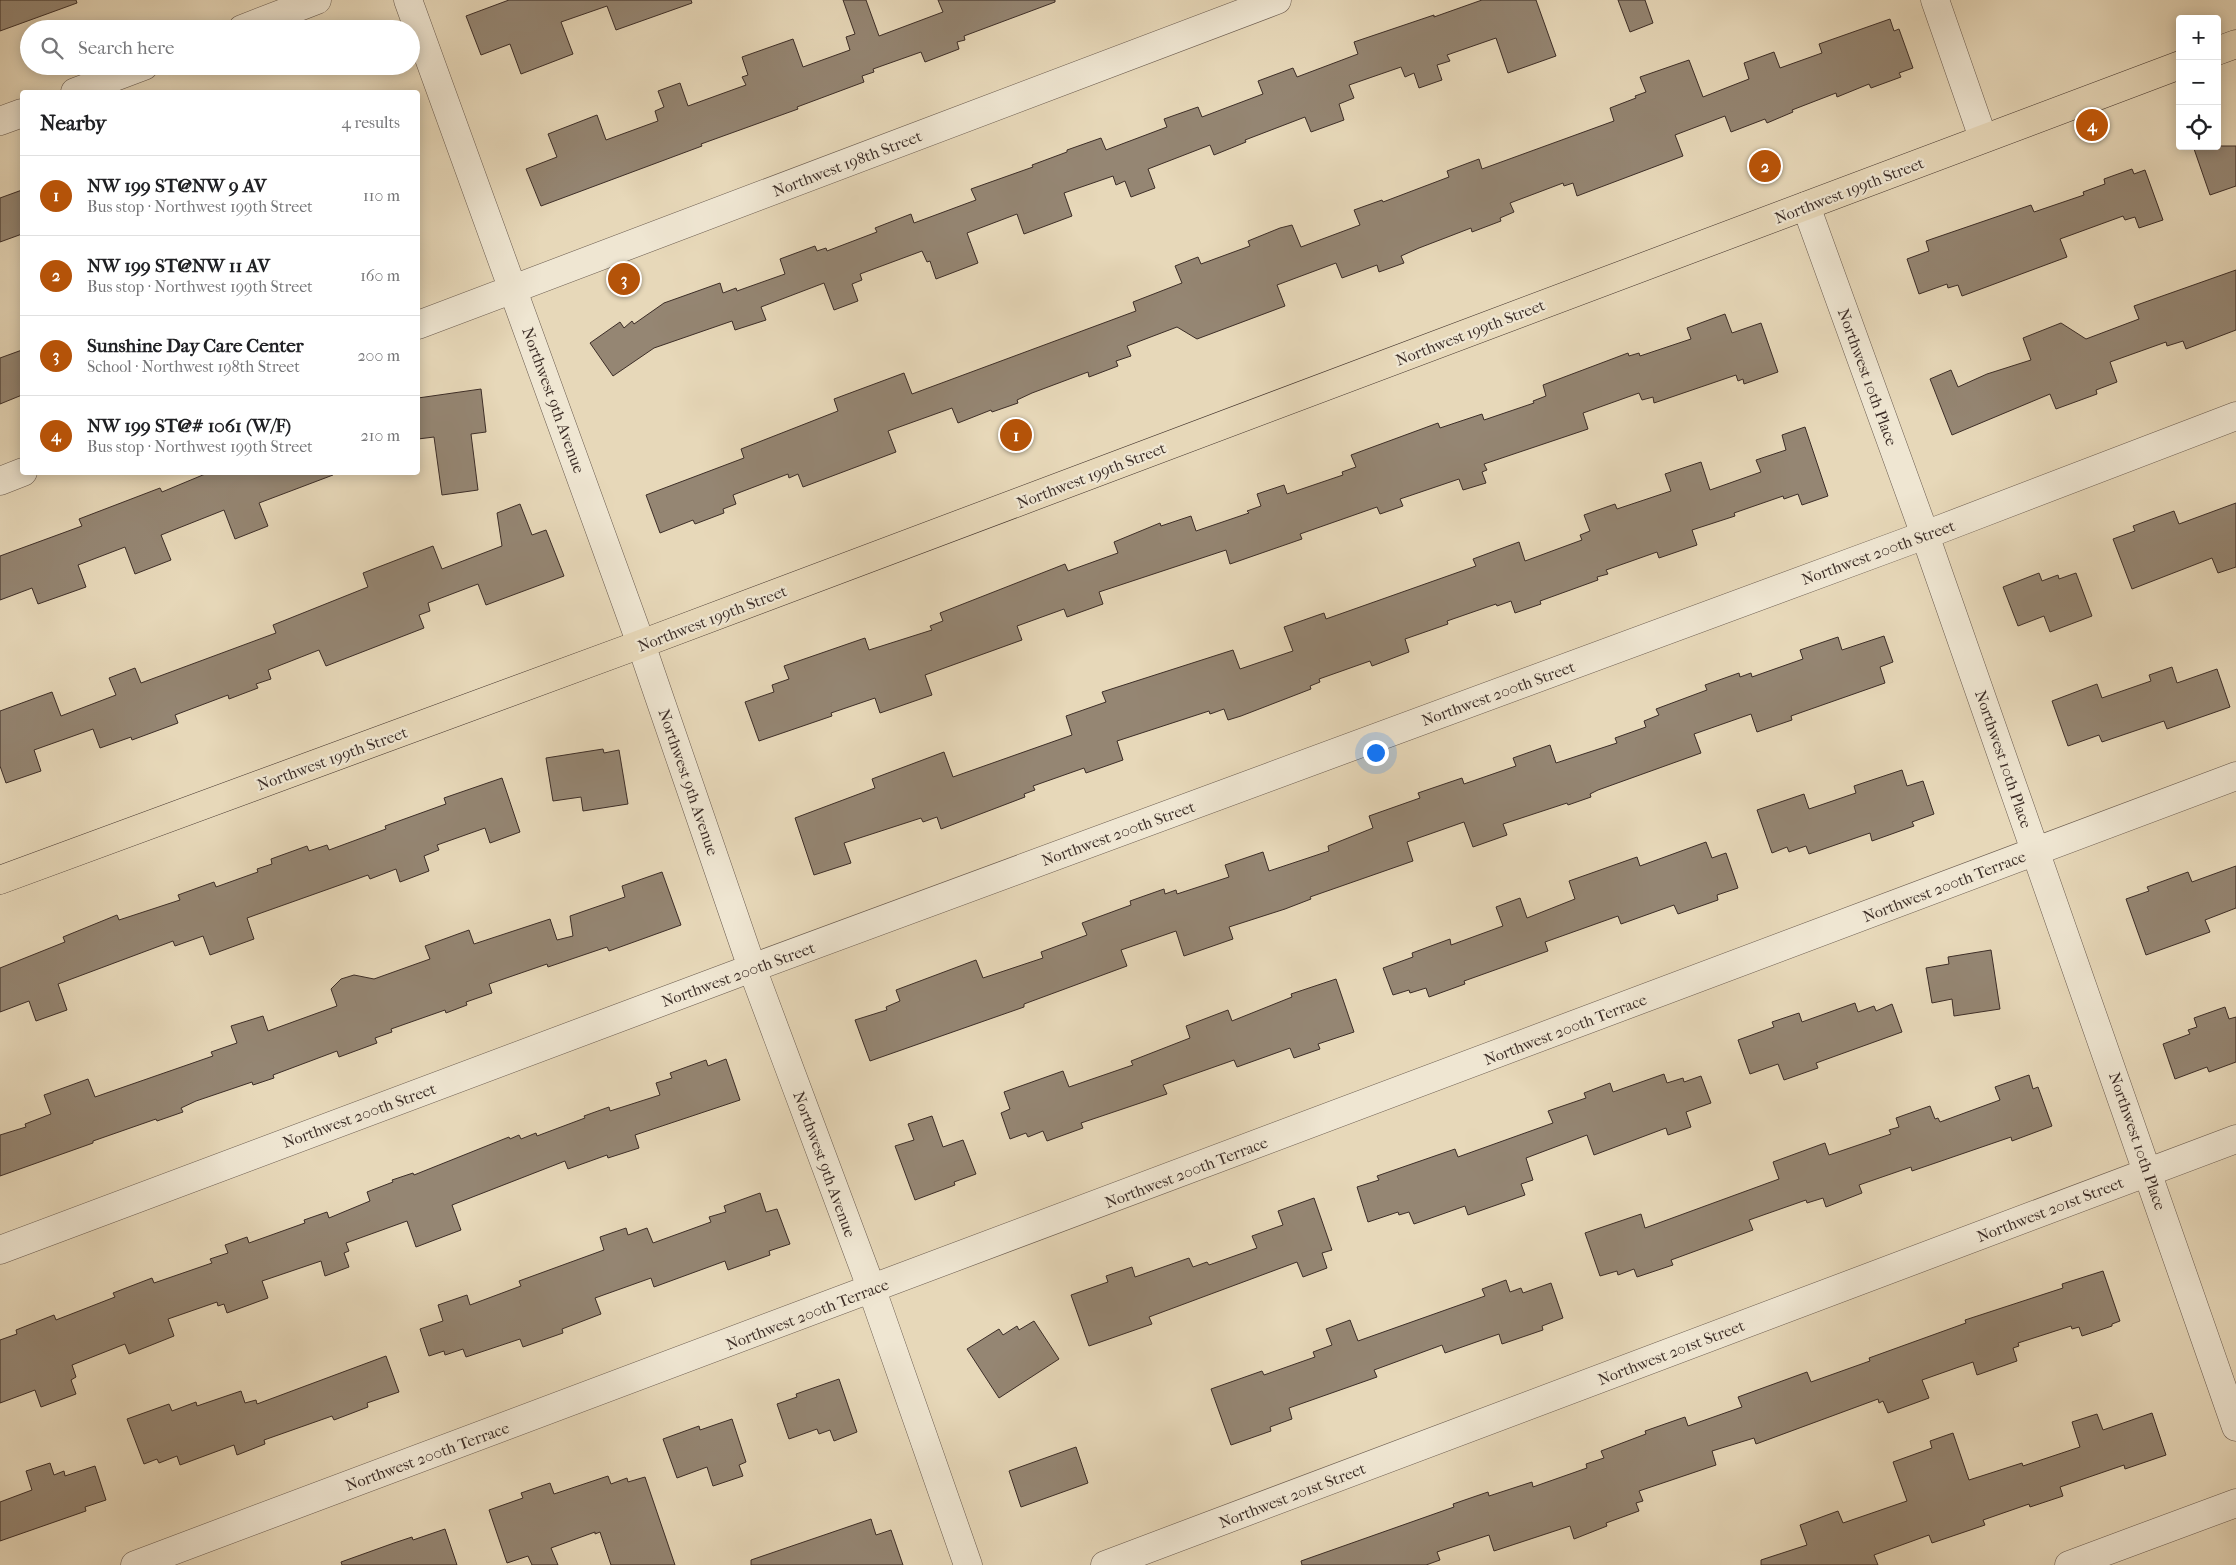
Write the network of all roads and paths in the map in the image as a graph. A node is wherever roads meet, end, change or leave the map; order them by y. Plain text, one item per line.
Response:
1 (318, 0) edge
2 (408, 0) edge
3 (1277, 0) edge
4 (1935, 0) edge
5 (266, 20) edge
6 (415, 20) edge
7 (420, 33) edge
8 (2236, 44) edge
9 (2221, 50) edge
10 (2176, 66) edge
11 (120, 75) edge
12 (80, 90) edge
13 (20, 114) edge
14 (0, 121) edge
15 (1983, 138) junction
16 (1806, 206) junction
17 (514, 289) junction
18 (420, 324) edge
19 (2236, 416) edge
20 (20, 473) edge
21 (0, 481) edge
22 (1925, 535) junction
23 (642, 644) junction
24 (2236, 776) edge
25 (2037, 851) junction
26 (0, 880) edge
27 (752, 968) junction
28 (2236, 1139) edge
29 (2148, 1172) junction
30 (0, 1250) edge
31 (872, 1290) junction
32 (2236, 1428) edge
33 (2236, 1503) edge
34 (135, 1565) edge
35 (968, 1565) edge
36 (1105, 1565) edge
37 (2069, 1565) edge

1 - 5 street
2 - 6 street, Northwest 9th Avenue
3 - 17 street, Northwest 198th Street
4 - 15 street
7 - 17 street, Northwest 9th Avenue
8 - 9 main road
10 - 15 main road, Northwest 199th Street
11 - 12 street
13 - 14 street
15 - 16 main road, Northwest 199th Street
16 - 22 street, Northwest 10th Place
16 - 23 main road, Northwest 199th Street
17 - 18 street, Northwest 198th Street
17 - 23 street, Northwest 9th Avenue
19 - 22 street, Northwest 200th Street
20 - 21 street
22 - 25 street, Northwest 10th Place
22 - 27 street, Northwest 200th Street
23 - 26 main road, Northwest 199th Street
23 - 27 street, Northwest 9th Avenue
24 - 25 street, Northwest 200th Terrace
25 - 29 street, Northwest 10th Place
25 - 31 street, Northwest 200th Terrace
27 - 30 street, Northwest 200th Street
27 - 31 street, Northwest 9th Avenue
28 - 29 street, Northwest 201st Street
29 - 32 street, Northwest 10th Place
29 - 36 street, Northwest 201st Street
31 - 34 street, Northwest 200th Terrace
31 - 35 street, Northwest 9th Avenue
33 - 37 street

